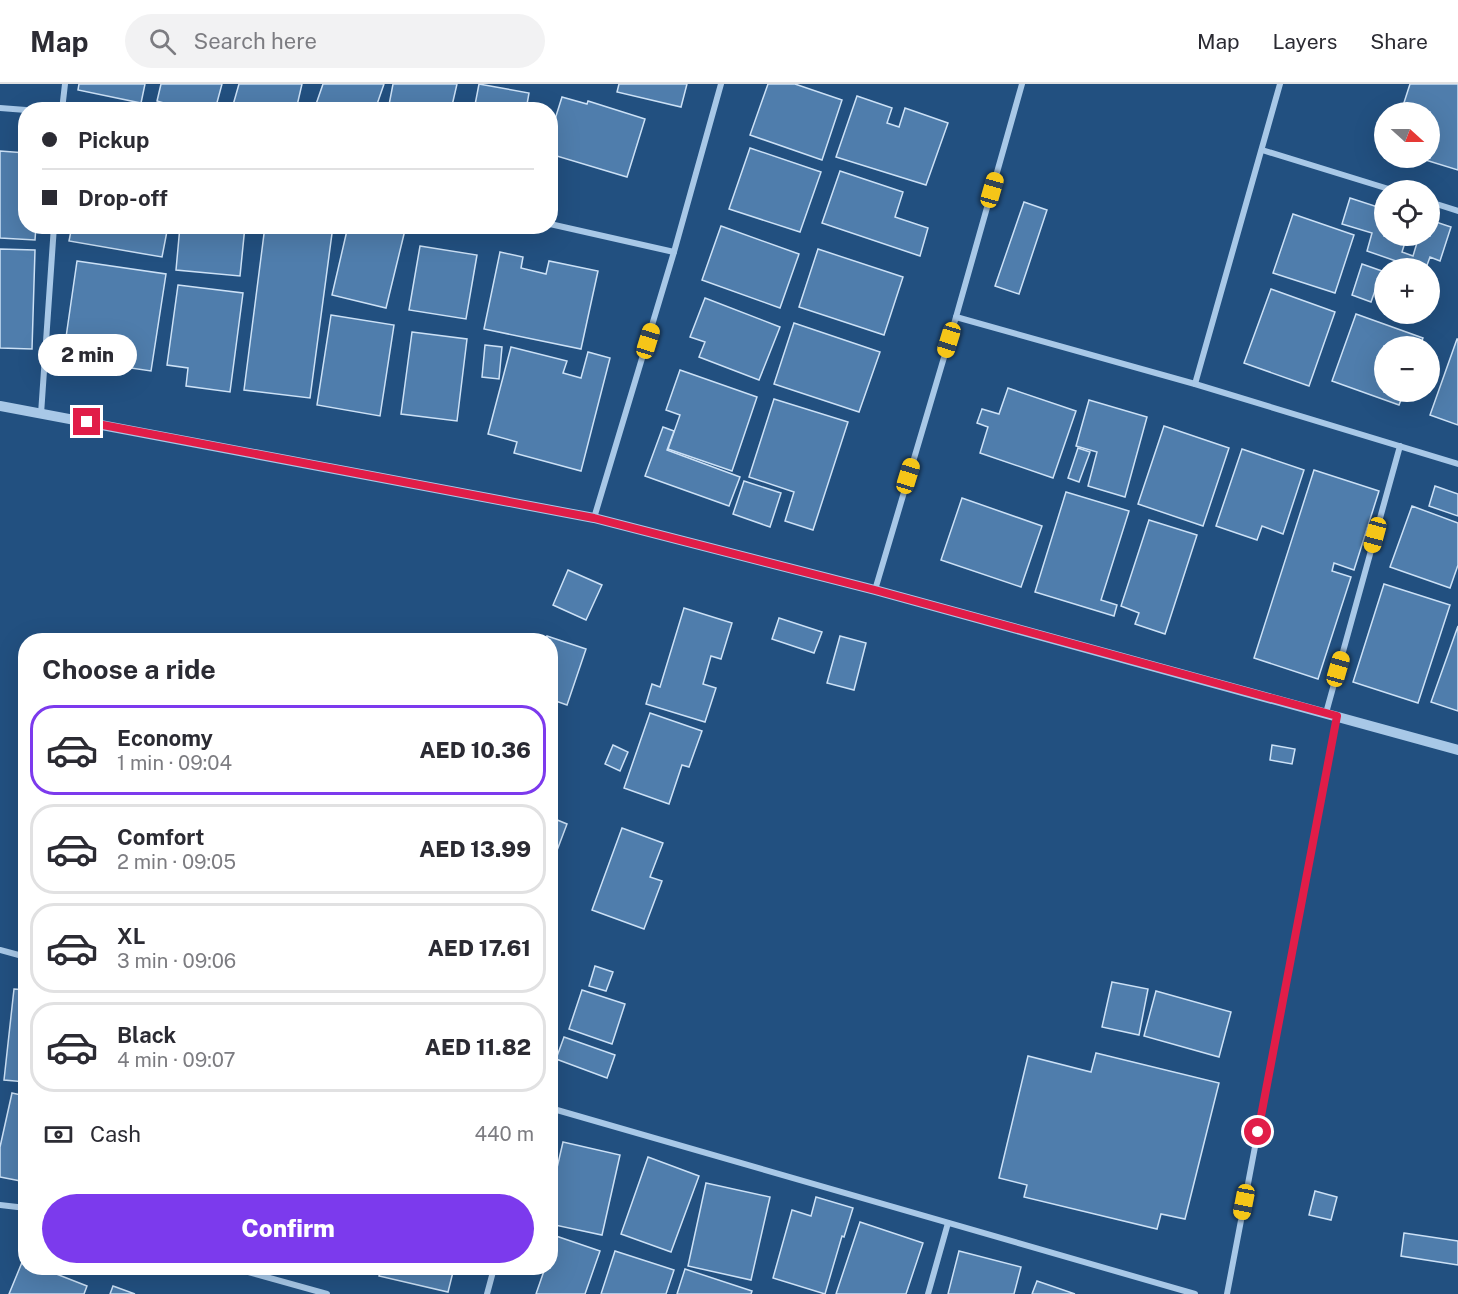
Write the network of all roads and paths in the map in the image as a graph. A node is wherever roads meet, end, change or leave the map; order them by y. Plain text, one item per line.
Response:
1 (65, 84) edge
2 (721, 84) edge
3 (1022, 84) edge
4 (1281, 84) edge
5 (63, 102) edge
6 (0, 108) edge
7 (18, 109) edge
8 (1262, 150) junction
9 (1374, 184) edge
10 (1440, 205) edge
11 (1458, 211) edge
12 (558, 226) edge
13 (53, 234) edge
14 (675, 252) junction
15 (956, 317) junction
16 (1195, 384) junction
17 (0, 406) edge
18 (41, 414) junction
19 (1400, 446) junction
20 (1458, 464) edge
21 (594, 518) junction
22 (875, 590) junction
23 (1326, 713) junction
24 (1337, 716) junction
25 (1458, 750) edge
26 (0, 950) edge
27 (18, 955) edge
28 (558, 1110) edge
29 (0, 1205) edge
30 (18, 1207) edge
31 (948, 1223) junction
32 (259, 1275) edge
33 (492, 1275) edge
34 (327, 1294) edge
35 (487, 1294) edge
36 (928, 1294) edge
37 (1195, 1294) edge
38 (1227, 1294) edge

1 - 5 street
2 - 14 street
3 - 15 street
4 - 8 street
6 - 7 street
8 - 9 street
8 - 16 street
10 - 11 street
12 - 14 street
13 - 18 street
14 - 21 street
15 - 16 street
15 - 22 street
16 - 19 street
17 - 18 street
18 - 21 street
19 - 20 street
19 - 23 street
21 - 22 street
22 - 23 street
23 - 24 street
24 - 25 street
24 - 38 street
26 - 27 street
28 - 31 street
29 - 30 street
31 - 36 street
31 - 37 street
32 - 34 street
33 - 35 street

